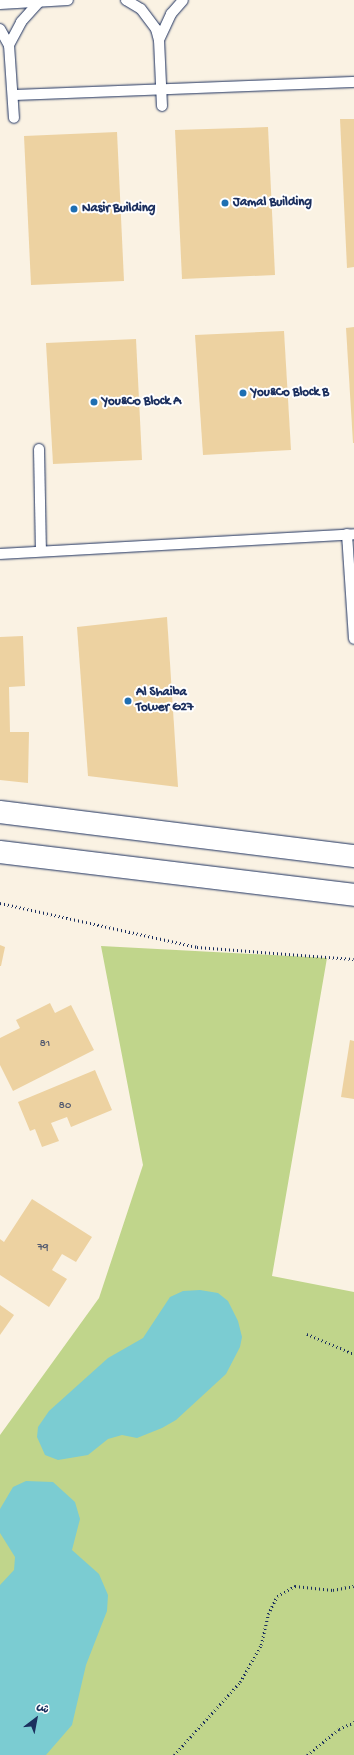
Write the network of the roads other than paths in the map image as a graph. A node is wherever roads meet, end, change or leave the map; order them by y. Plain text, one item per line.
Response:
1 (68, 0) edge
2 (126, 0) edge
3 (183, 0) edge
4 (39, 2) junction
5 (0, 4) edge
6 (0, 29) edge
7 (159, 40) junction
8 (9, 45) junction
9 (354, 82) edge
10 (161, 90) junction
11 (13, 95) junction
12 (162, 106) dead end
13 (14, 118) dead end
14 (39, 449) dead end
15 (351, 534) edge
16 (41, 551) junction
17 (0, 554) edge
18 (354, 639) edge
19 (0, 812) edge
20 (0, 852) edge
21 (354, 856) edge
22 (354, 895) edge

1 - 4 lane
2 - 7 lane
3 - 7 lane
4 - 5 lane
4 - 8 lane
6 - 8 lane
7 - 10 lane
8 - 11 lane
9 - 10 lane
10 - 11 lane
10 - 12 lane
11 - 13 lane
14 - 16 lane
15 - 16 lane
15 - 18 lane
16 - 17 lane
19 - 21 street
20 - 22 street

